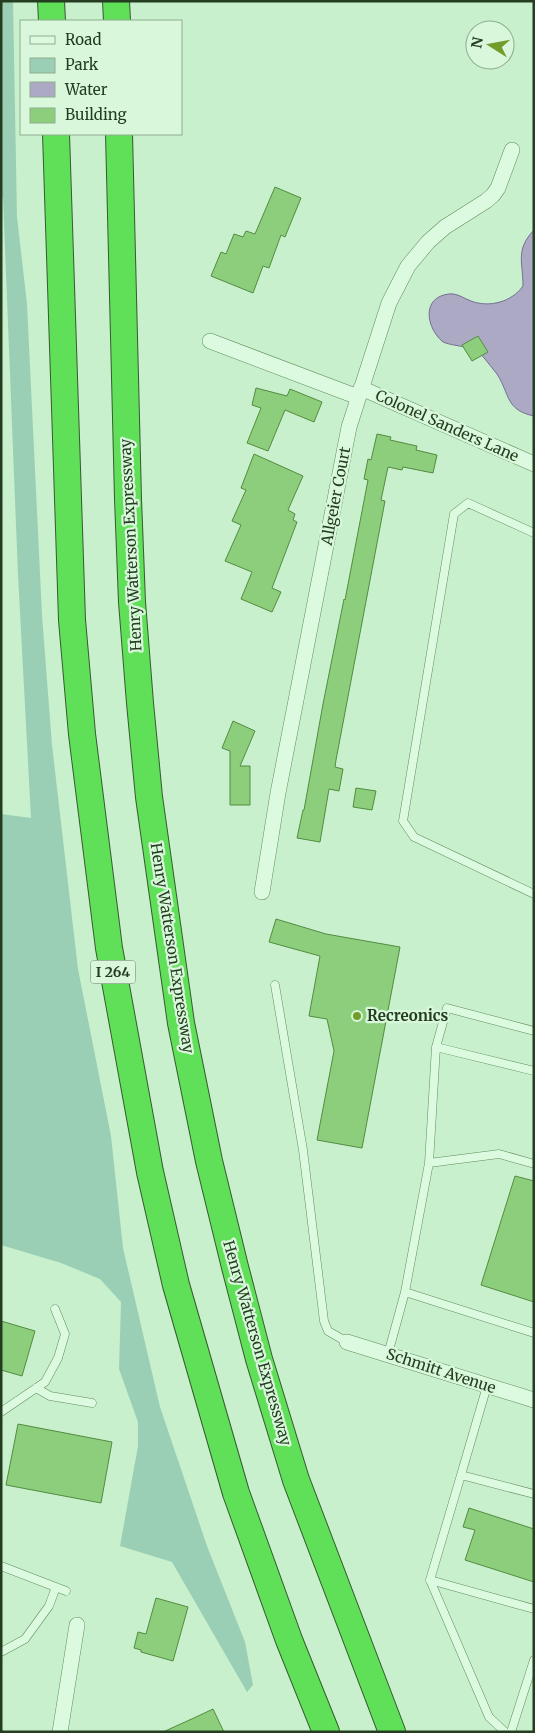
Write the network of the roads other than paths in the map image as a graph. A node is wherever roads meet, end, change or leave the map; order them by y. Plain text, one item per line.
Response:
1 (51, 1) edge
2 (116, 1) edge
3 (52, 20) edge
4 (117, 20) edge
5 (56, 135) edge
6 (120, 135) edge
7 (512, 150) dead end
8 (210, 341) dead end
9 (360, 392) junction
10 (534, 464) edge
11 (534, 533) edge
12 (262, 892) dead end
13 (534, 894) edge
14 (275, 985) dead end
15 (534, 1030) edge
16 (436, 1047) junction
17 (534, 1071) edge
18 (429, 1163) junction
19 (531, 1163) dead end
20 (405, 1292) junction
21 (55, 1309) dead end
22 (534, 1333) edge
23 (347, 1342) joint
24 (388, 1354) junction
25 (487, 1386) junction
26 (36, 1388) junction
27 (534, 1400) edge
28 (92, 1402) dead end
29 (1, 1412) edge
30 (461, 1475) junction
31 (534, 1494) edge
32 (1, 1566) edge
33 (430, 1580) junction
34 (56, 1587) junction
35 (66, 1591) dead end
36 (534, 1609) edge
37 (76, 1625) dead end
38 (1, 1652) edge
39 (534, 1660) edge
40 (60, 1732) edge
41 (326, 1732) edge
42 (392, 1732) edge
43 (505, 1732) edge
44 (511, 1732) edge

1 - 3 highway
2 - 4 highway
5 - 41 highway, I 264
6 - 42 highway, Henry Watterson Expressway
7 - 9 street, Allgeier Court
8 - 9 street, Colonel Sanders Lane
9 - 10 street, Colonel Sanders Lane
9 - 12 street, Allgeier Court
11 - 13 lane
14 - 23 lane
15 - 16 lane
16 - 17 lane
16 - 18 lane
18 - 19 lane
18 - 20 lane
20 - 22 lane
20 - 24 lane
21 - 26 lane
23 - 24 street, Schmitt Avenue
24 - 25 street, Schmitt Avenue
25 - 27 street, Schmitt Avenue
25 - 30 lane
26 - 28 lane
26 - 29 lane
30 - 31 lane
30 - 33 lane
32 - 34 lane
33 - 36 lane
33 - 43 lane
34 - 35 lane
34 - 38 lane
37 - 40 street
39 - 44 lane

